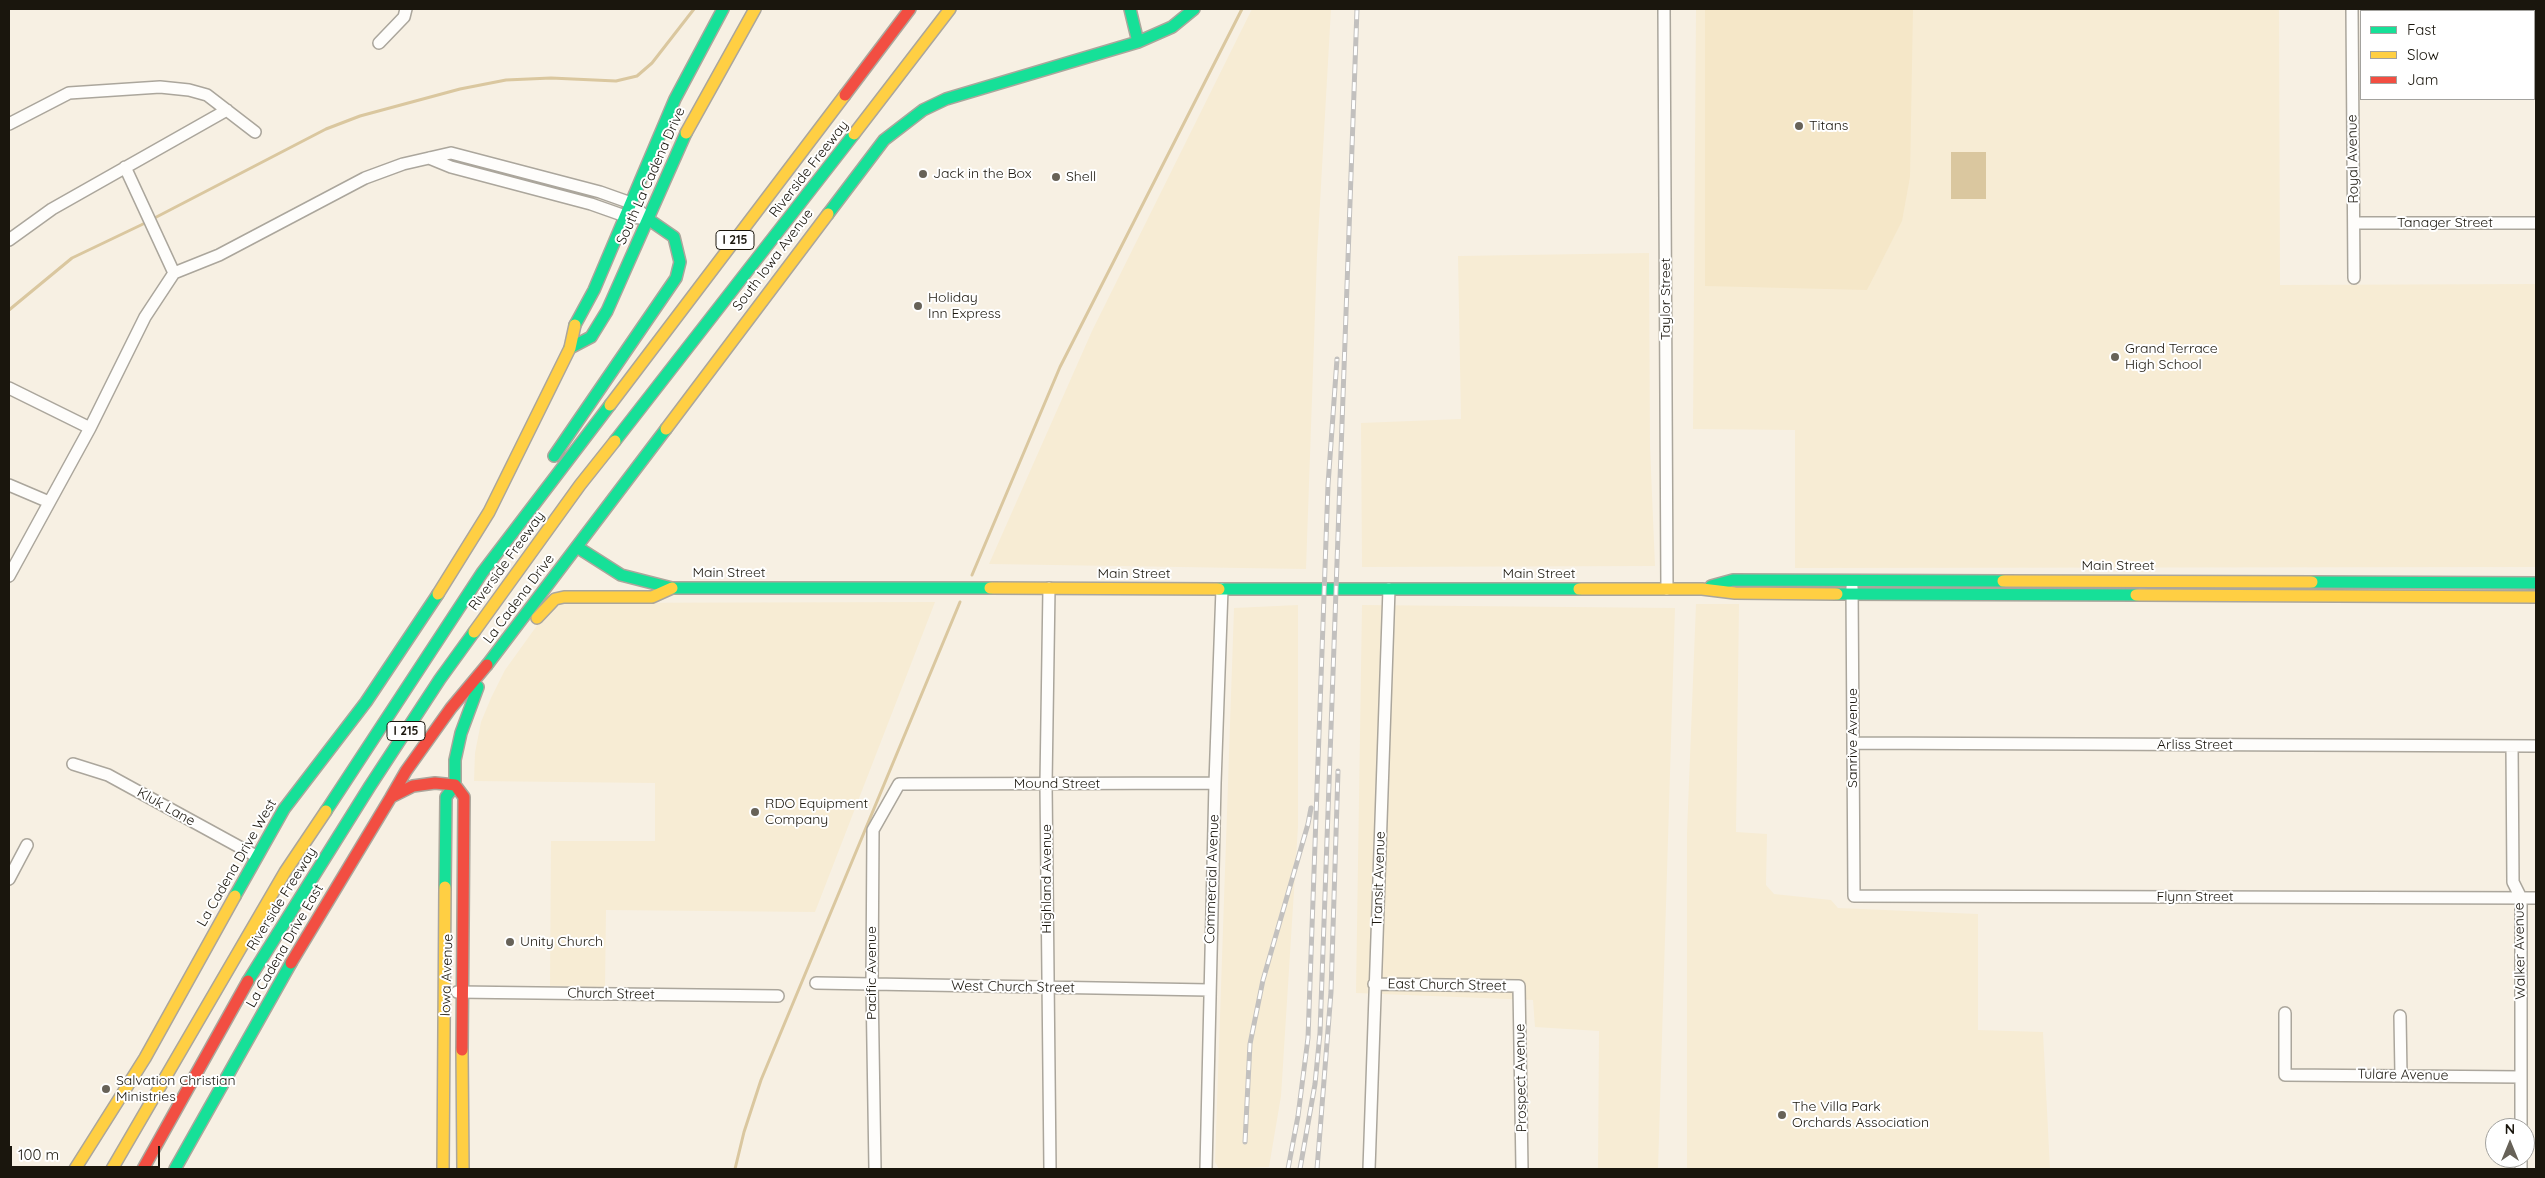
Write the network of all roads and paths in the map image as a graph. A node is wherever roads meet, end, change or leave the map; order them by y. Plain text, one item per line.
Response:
1 (406, 9) edge
2 (723, 9) edge
3 (755, 9) edge
4 (910, 9) edge
5 (950, 9) edge
6 (1130, 9) edge
7 (1194, 9) edge
8 (1664, 9) edge
9 (2352, 9) edge
10 (1158, 21) dead end
11 (1138, 42) junction
12 (379, 43) dead end
13 (227, 110) junction
14 (9, 124) edge
15 (255, 132) dead end
16 (428, 158) junction
17 (125, 167) junction
18 (631, 203) junction
19 (625, 216) junction
20 (648, 219) junction
21 (2354, 223) junction
22 (2536, 223) edge
23 (9, 240) edge
24 (174, 273) junction
25 (2354, 278) dead end
26 (570, 348) junction
27 (9, 388) edge
28 (90, 428) junction
29 (547, 466) dead end
30 (9, 485) edge
31 (531, 489) dead end
32 (49, 502) junction
33 (577, 547) junction
34 (482, 573) junction
35 (9, 576) edge
36 (1852, 580) junction
37 (2536, 582) edge
38 (444, 585) joint
39 (672, 588) junction
40 (1049, 588) junction
41 (1222, 589) junction
42 (1389, 589) junction
43 (1667, 589) junction
44 (1702, 589) junction
45 (1852, 594) junction
46 (2536, 597) edge
47 (501, 649) junction
48 (485, 670) junction
49 (1853, 743) junction
50 (2512, 746) junction
51 (2536, 746) edge
52 (73, 764) dead end
53 (1215, 783) junction
54 (899, 784) joint
55 (1046, 784) junction
56 (455, 785) junction
57 (391, 796) junction
58 (27, 845) dead end
59 (256, 856) junction
60 (9, 879) edge
61 (1854, 896) joint
62 (2521, 898) junction
63 (2536, 898) edge
64 (816, 983) dead end
65 (872, 984) junction
66 (1374, 984) junction
67 (1519, 986) joint
68 (1048, 988) junction
69 (1209, 990) junction
70 (445, 991) junction
71 (462, 993) junction
72 (778, 996) dead end
73 (2285, 1013) dead end
74 (2400, 1016) dead end
75 (2401, 1075) junction
76 (2521, 1077) junction
77 (2521, 1118) edge
78 (133, 1130) junction
79 (99, 1168) edge
80 (76, 1169) edge
81 (112, 1169) edge
82 (143, 1169) edge
83 (175, 1169) edge
84 (443, 1169) edge
85 (463, 1169) edge
86 (875, 1169) edge
87 (1050, 1169) edge
88 (1206, 1169) edge
89 (1369, 1169) edge
90 (1522, 1169) edge

1 - 12 street
2 - 18 main road, South La Cadena Drive
3 - 20 main road, South La Cadena Drive
4 - 34 main road, Riverside Freeway / I 215
5 - 82 main road, Riverside Freeway / I 215
6 - 11 main road
7 - 11 main road
8 - 43 street, Taylor Street
9 - 21 street, Royal Avenue
10 - 11 main road
11 - 33 main road, South Iowa Avenue
13 - 14 street
13 - 15 street
13 - 17 street
16 - 18 street
16 - 19 street
16 - 24 street
17 - 23 street
17 - 24 street
18 - 19 main road, South La Cadena Drive
18 - 20 street
19 - 20 street
19 - 26 main road, South La Cadena Drive
20 - 26 main road, South La Cadena Drive
20 - 29 main road
21 - 22 street, Tanager Street
21 - 25 street, Royal Avenue
24 - 28 street
26 - 38 main road, South La Cadena Drive
27 - 28 street
28 - 32 street
30 - 32 street
31 - 34 main road
32 - 35 street
33 - 39 main road, Main Street
33 - 47 main road, La Cadena Drive
34 - 78 main road, Riverside Freeway / I 215
36 - 37 main road, Main Street
36 - 44 main road, Main Street
36 - 45 street, Sanrive Avenue
38 - 59 main road, La Cadena Drive West
39 - 40 main road, Main Street
39 - 47 main road
40 - 41 main road, Main Street
40 - 55 street, Highland Avenue
41 - 42 main road, Main Street
41 - 53 street, Commercial Avenue
42 - 43 main road, Main Street
42 - 66 street, Transit Avenue
43 - 44 main road, Main Street
44 - 45 main road, Main Street
45 - 46 main road, Main Street
45 - 49 street, Sanrive Avenue
47 - 48 main road, La Cadena Drive
48 - 56 main road, Iowa Avenue
48 - 57 main road, La Cadena Drive East
49 - 50 street, Arliss Street
49 - 61 street, Sanrive Avenue
50 - 51 street, Arliss Street
50 - 62 street, Walker Avenue
52 - 59 street, Kluk Lane
53 - 55 street, Mound Street
53 - 69 street, Commercial Avenue
54 - 55 street, Mound Street
54 - 65 street, Pacific Avenue
55 - 68 street, Highland Avenue
56 - 57 main road
56 - 70 main road, Iowa Avenue
56 - 71 main road, Iowa Avenue
57 - 83 main road, La Cadena Drive East
58 - 60 street
59 - 80 main road, La Cadena Drive West
61 - 62 street, Flynn Street
62 - 63 street, Flynn Street
62 - 76 street, Walker Avenue
64 - 65 street, West Church Street
65 - 68 street, West Church Street
65 - 86 street, Pacific Avenue
66 - 67 street, East Church Street
66 - 89 street, Transit Avenue
67 - 90 street, Prospect Avenue
68 - 69 street, West Church Street
68 - 87 street, Highland Avenue
69 - 88 street, Commercial Avenue
70 - 71 street, Church Street
70 - 84 main road, Iowa Avenue
71 - 72 street, Church Street
71 - 85 main road, Iowa Avenue
73 - 75 street, Tulare Avenue
74 - 75 street
75 - 76 street, Tulare Avenue
76 - 77 street, Walker Avenue
78 - 79 main road
78 - 81 main road, Riverside Freeway / I 215

